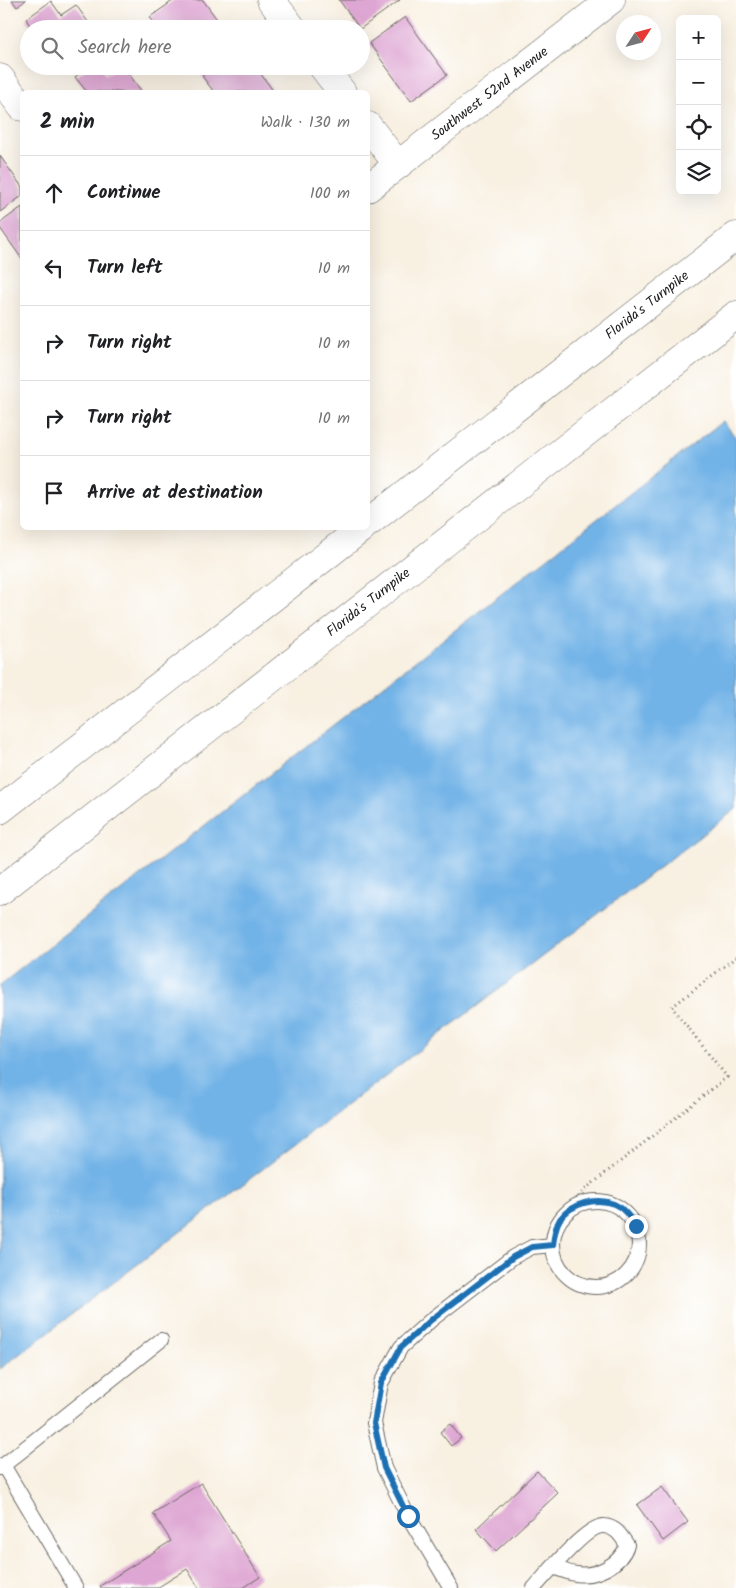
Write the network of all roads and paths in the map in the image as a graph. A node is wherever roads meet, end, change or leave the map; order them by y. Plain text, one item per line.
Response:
1 (270, 0) edge
2 (611, 0) edge
3 (286, 20) edge
4 (329, 75) edge
5 (0, 78) edge
6 (340, 90) edge
7 (20, 104) edge
8 (370, 129) edge
9 (398, 165) junction
10 (370, 186) edge
11 (736, 236) edge
12 (736, 315) edge
13 (370, 521) edge
14 (359, 530) edge
15 (0, 810) edge
16 (0, 891) edge
17 (736, 957) edge
18 (570, 1209) junction
19 (553, 1245) junction
20 (161, 1340) dead end
21 (2, 1466) edge
22 (553, 1567) junction
23 (76, 1588) edge
24 (451, 1588) edge
25 (534, 1588) edge

1 - 3 main road
2 - 9 main road, Southwest 52nd Avenue
4 - 6 main road
5 - 7 main road
8 - 9 main road
9 - 10 main road, Southwest 52nd Avenue
11 - 13 main road, Florida's Turnpike
12 - 16 main road, Florida's Turnpike
14 - 15 main road
17 - 18 path
18 - 19 lane
18 - 19 lane
19 - 24 lane
20 - 21 lane
21 - 23 lane
22 - 22 lane
22 - 25 lane

